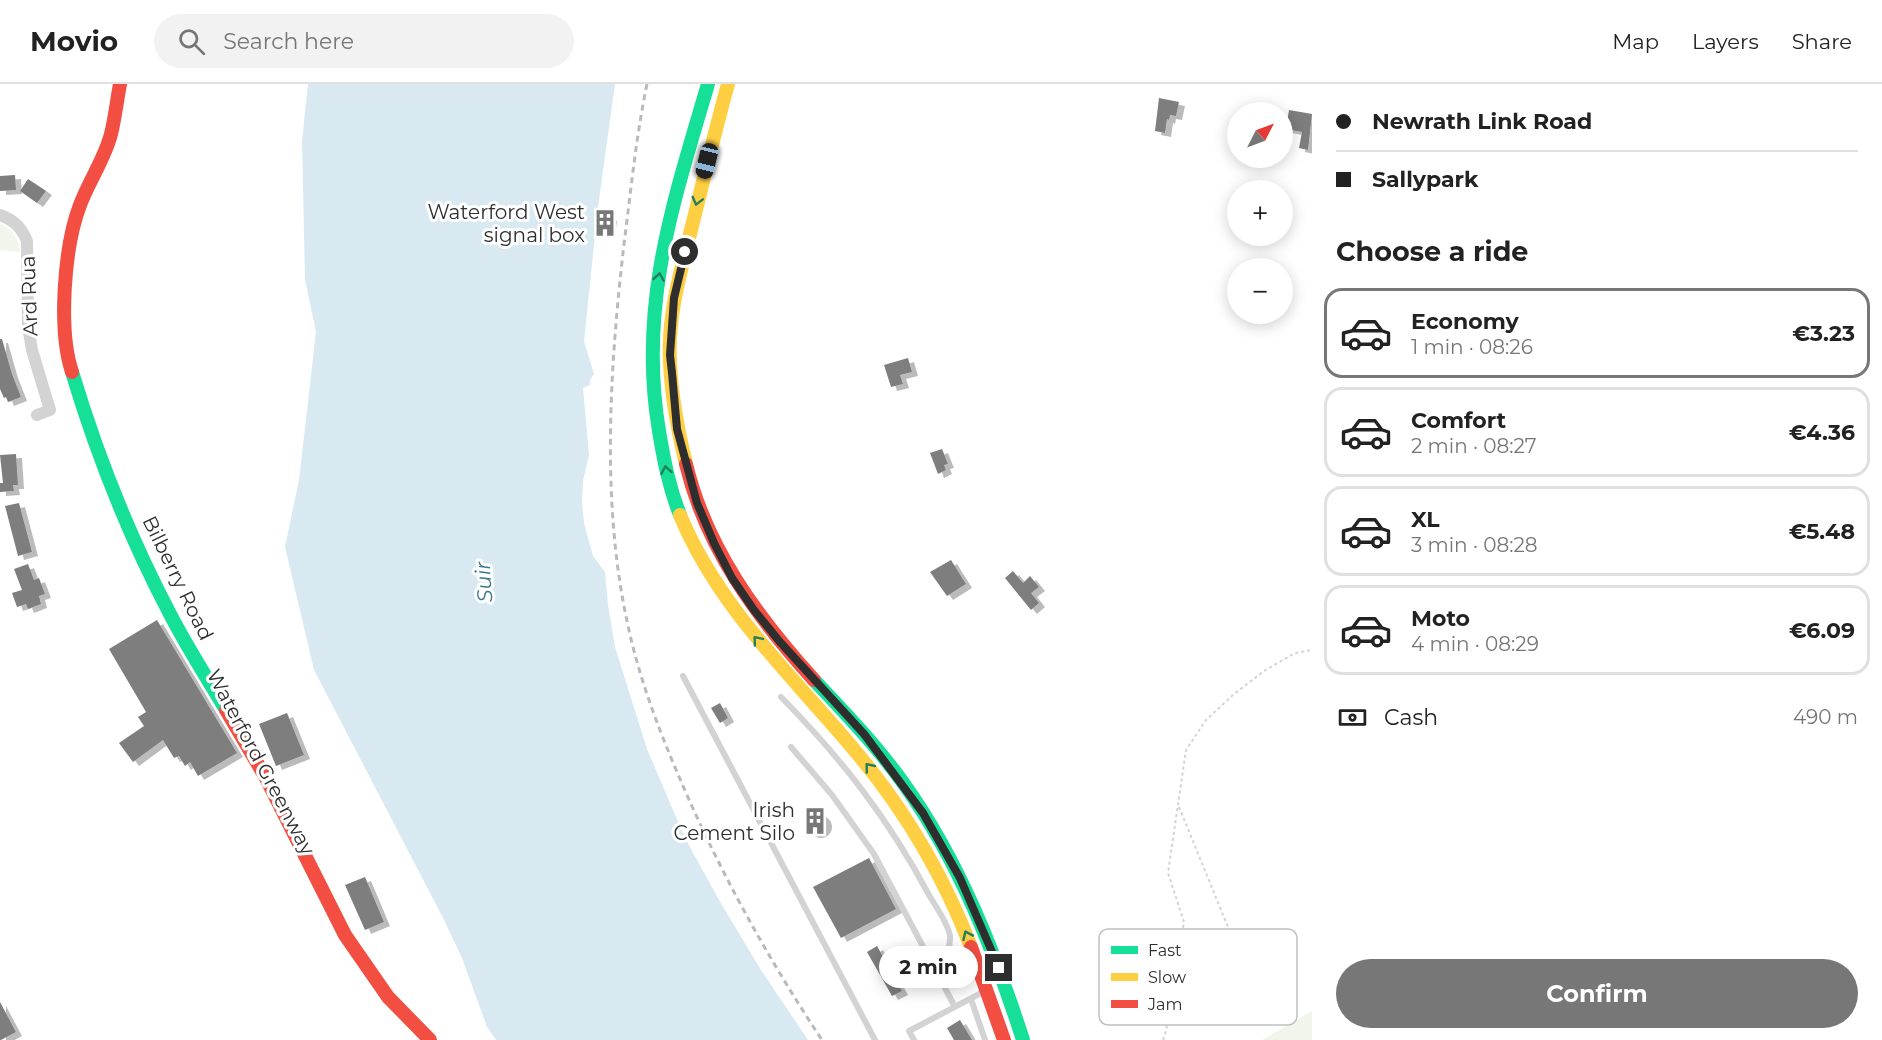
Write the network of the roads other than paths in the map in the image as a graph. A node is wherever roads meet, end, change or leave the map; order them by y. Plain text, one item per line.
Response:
1 (120, 84) edge
2 (708, 84) edge
3 (729, 84) edge
4 (0, 215) edge
5 (37, 415) dead end
6 (683, 676) dead end
7 (781, 697) dead end
8 (791, 747) dead end
9 (939, 975) junction
10 (1005, 983) junction
11 (989, 989) junction
12 (971, 999) junction
13 (955, 1007) junction
14 (430, 1040) edge
15 (876, 1040) edge
16 (915, 1040) edge
17 (985, 1040) edge
18 (1005, 1040) edge
19 (1023, 1040) edge

1 - 14 main road, Bilberry Road
11 -> 2 main road
3 -> 10 main road
4 - 5 street, Ard Rua
6 - 15 lane
7 - 9 lane
8 - 9 lane
9 - 13 lane
10 - 11 lane
10 - 19 main road
11 - 12 lane
11 - 18 main road
12 - 13 lane
12 - 17 lane
13 - 16 lane

